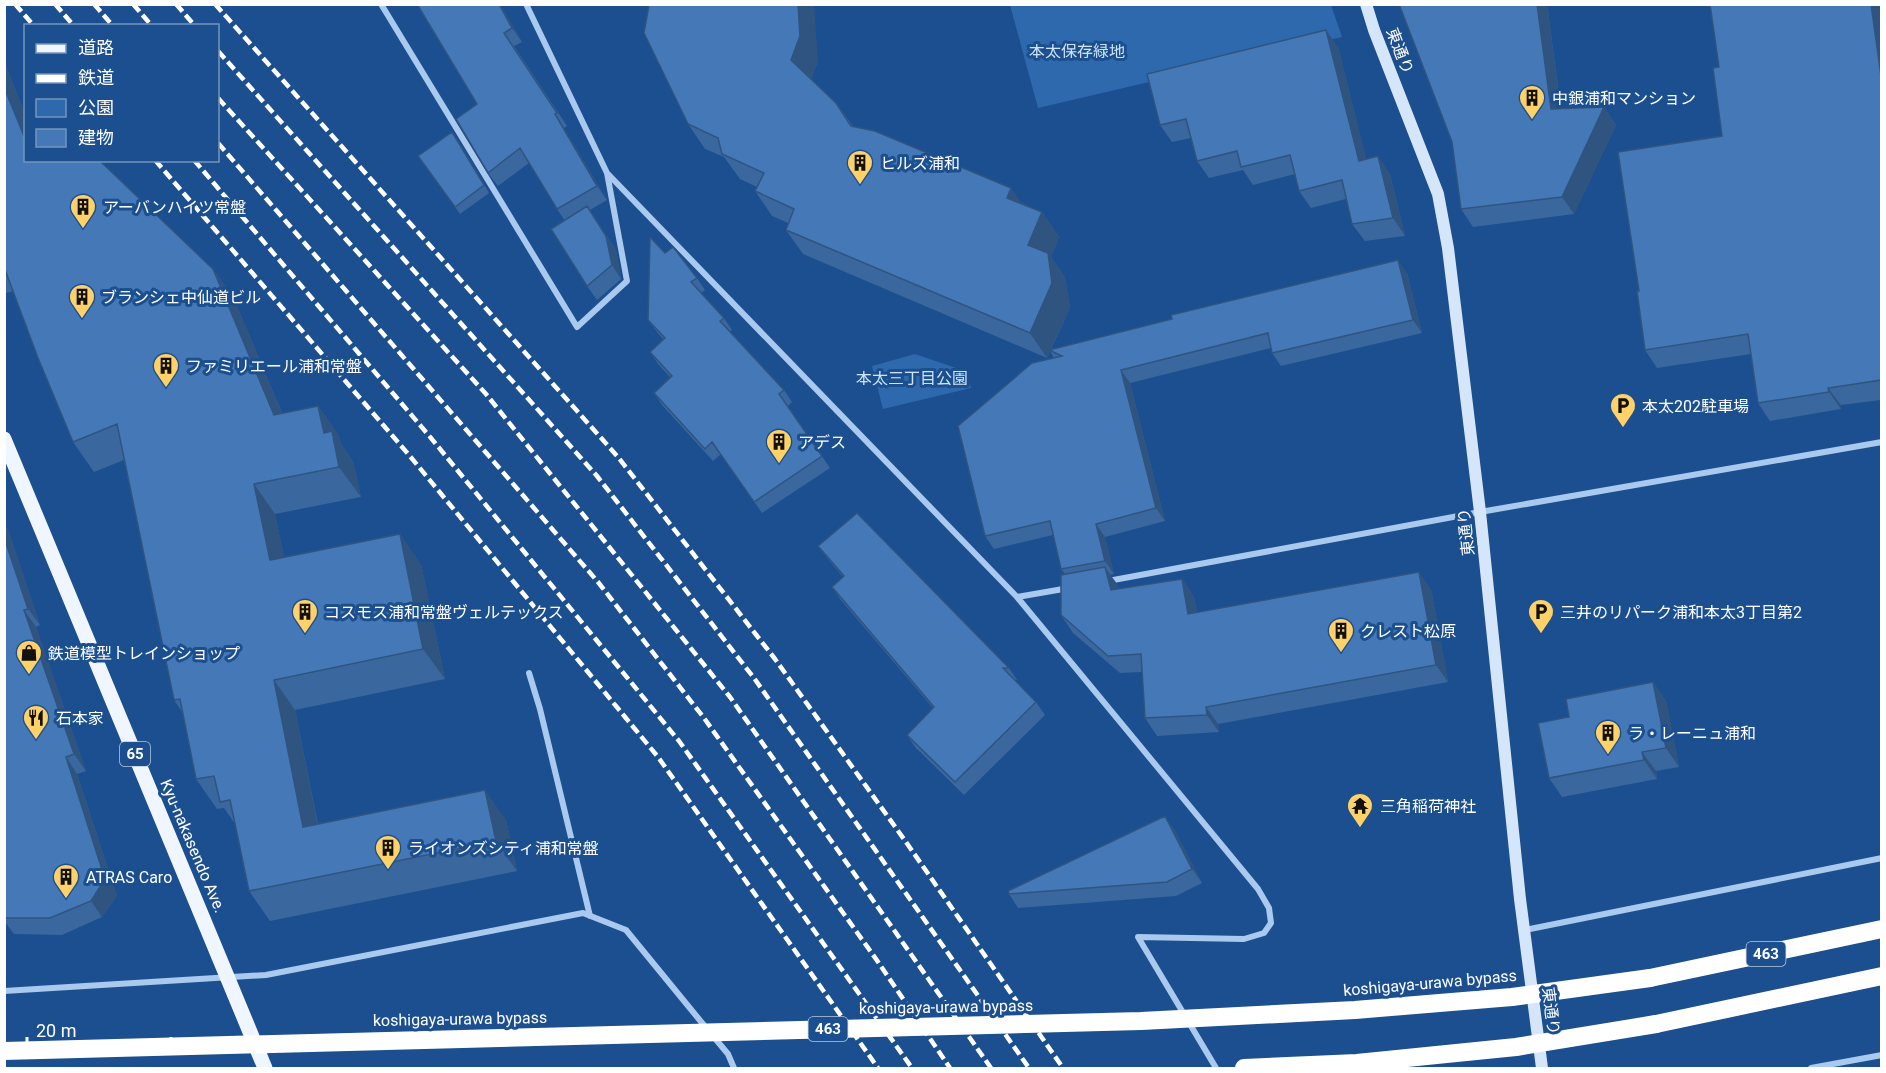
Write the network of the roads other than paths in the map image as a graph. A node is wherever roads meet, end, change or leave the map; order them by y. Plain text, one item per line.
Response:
1 (381, 4) edge
2 (526, 4) edge
3 (1366, 4) edge
4 (607, 173) junction
5 (4, 439) edge
6 (1881, 442) edge
7 (1480, 512) junction
8 (1098, 582) edge
9 (1075, 587) edge
10 (1017, 597) junction
11 (529, 674) dead end
12 (1881, 858) edge
13 (590, 916) junction
14 (1881, 929) edge
15 (1524, 930) junction
16 (1881, 976) edge
17 (228, 977) junction
18 (4, 991) edge
19 (4, 1051) edge
20 (1881, 1055) edge
21 (265, 1068) edge
22 (734, 1068) edge
23 (1216, 1068) edge
24 (1244, 1068) edge
25 (1542, 1068) edge
26 (1811, 1068) edge

1 - 4 street
2 - 4 street
3 - 7 street, 東通り
4 - 10 street
5 - 17 main road, Kyu-nakasendo Ave. / 65
6 - 7 street
7 - 8 street
7 - 15 street, 東通り
9 - 10 street
10 - 23 street
11 - 13 street
12 - 15 street
13 - 17 street
13 - 22 street
14 - 19 highway, koshigaya-urawa bypass / 463, bridge
15 - 25 street, 東通り
16 - 24 highway, bridge
17 - 18 street
17 - 21 main road, Kyu-nakasendo Ave. / 65
20 - 26 street

